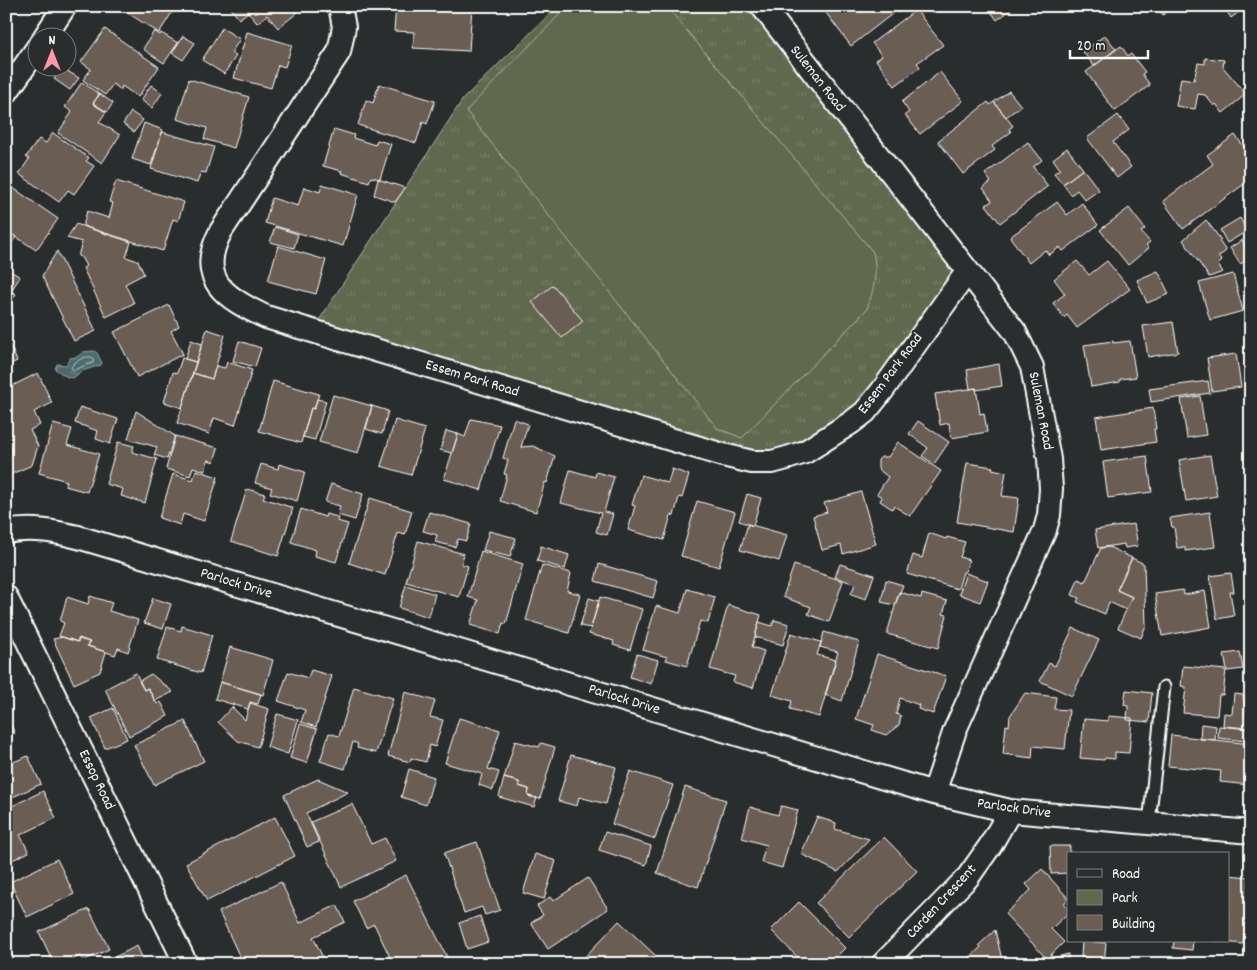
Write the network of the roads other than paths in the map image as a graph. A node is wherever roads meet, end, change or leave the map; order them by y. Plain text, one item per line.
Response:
1 (65, 6) edge
2 (340, 6) edge
3 (762, 6) edge
4 (51, 28) edge
5 (28, 61) edge
6 (6, 93) edge
7 (967, 272) junction
8 (6, 532) edge
9 (6, 596) edge
10 (1164, 687) dead end
11 (934, 793) junction
12 (1010, 812) junction
13 (1149, 823) junction
14 (1251, 832) edge
15 (186, 964) edge
16 (884, 964) edge

1 - 4 street
2 - 7 street, Essem Park Road
3 - 7 street, Suleman Road
5 - 6 street
7 - 11 street, Suleman Road
8 - 11 street, Parlock Drive
9 - 15 street, Essop Road
10 - 13 lane
11 - 12 street, Parlock Drive
12 - 13 street, Parlock Drive
12 - 16 street, Carden Crescent
13 - 14 street, Parlock Drive

